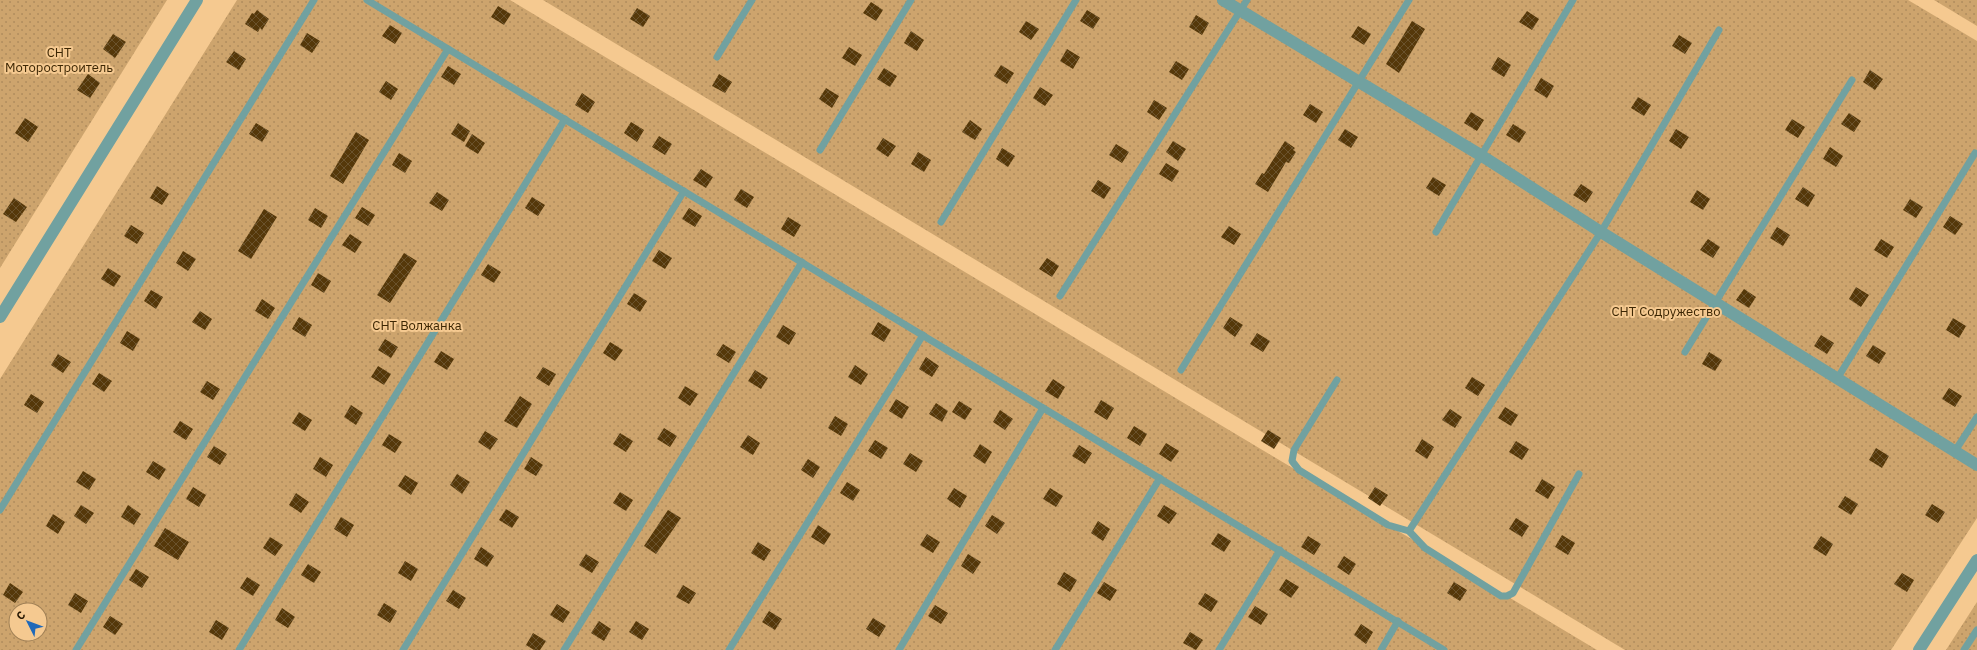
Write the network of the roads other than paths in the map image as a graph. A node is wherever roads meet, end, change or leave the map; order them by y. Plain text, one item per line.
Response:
1 (197, 0) edge
2 (314, 0) edge
3 (367, 0) edge
4 (752, 0) edge
5 (911, 0) edge
6 (1076, 0) edge
7 (1223, 0) edge
8 (1409, 0) edge
9 (1573, 0) edge
10 (1244, 5) edge
11 (1719, 30) dead end
12 (448, 48) junction
13 (717, 57) dead end
14 (1852, 80) dead end
15 (1358, 83) junction
16 (565, 119) junction
17 (820, 150) dead end
18 (1976, 153) dead end
19 (1482, 156) junction
20 (684, 191) junction
21 (941, 222) dead end
22 (1436, 232) dead end
23 (1601, 232) junction
24 (802, 262) junction
25 (1060, 296) dead end
26 (1716, 303) junction
27 (0, 317) edge
28 (923, 335) junction
29 (1685, 352) dead end
30 (1181, 370) dead end
31 (1837, 379) junction
32 (1337, 380) dead end
33 (1043, 408) junction
34 (1977, 416) edge
35 (1955, 451) junction
36 (1977, 465) edge
37 (1579, 474) dead end
38 (1160, 478) junction
39 (0, 510) edge
40 (1409, 531) junction
41 (1280, 550) junction
42 (1977, 560) edge
43 (1398, 621) junction
44 (1977, 630) edge
45 (76, 650) edge
46 (239, 650) edge
47 (402, 650) edge
48 (564, 650) edge
49 (729, 650) edge
50 (899, 650) edge
51 (1055, 650) edge
52 (1219, 650) edge
53 (1381, 650) edge
54 (1444, 650) edge
55 (1919, 650) edge
56 (1964, 650) edge

1 - 27 street
2 - 39 lane
3 - 12 lane
4 - 13 lane
5 - 17 lane
6 - 21 lane
7 - 10 street
8 - 15 lane
9 - 19 lane
10 - 15 street
10 - 25 lane
11 - 23 lane
12 - 16 lane
12 - 45 lane
14 - 26 lane
15 - 19 street
15 - 30 lane
16 - 20 lane
16 - 46 lane
18 - 31 lane
19 - 22 lane
19 - 23 street
20 - 24 lane
20 - 47 lane
23 - 26 street
23 - 40 lane
24 - 28 lane
24 - 48 lane
26 - 29 lane
26 - 31 street
28 - 33 lane
28 - 49 lane
31 - 35 street
32 - 40 lane
33 - 38 lane
33 - 50 lane
34 - 35 lane
35 - 36 street
37 - 40 lane
38 - 41 lane
38 - 51 lane
41 - 43 lane
41 - 52 lane
42 - 55 street
43 - 53 lane
43 - 54 lane
44 - 56 lane

